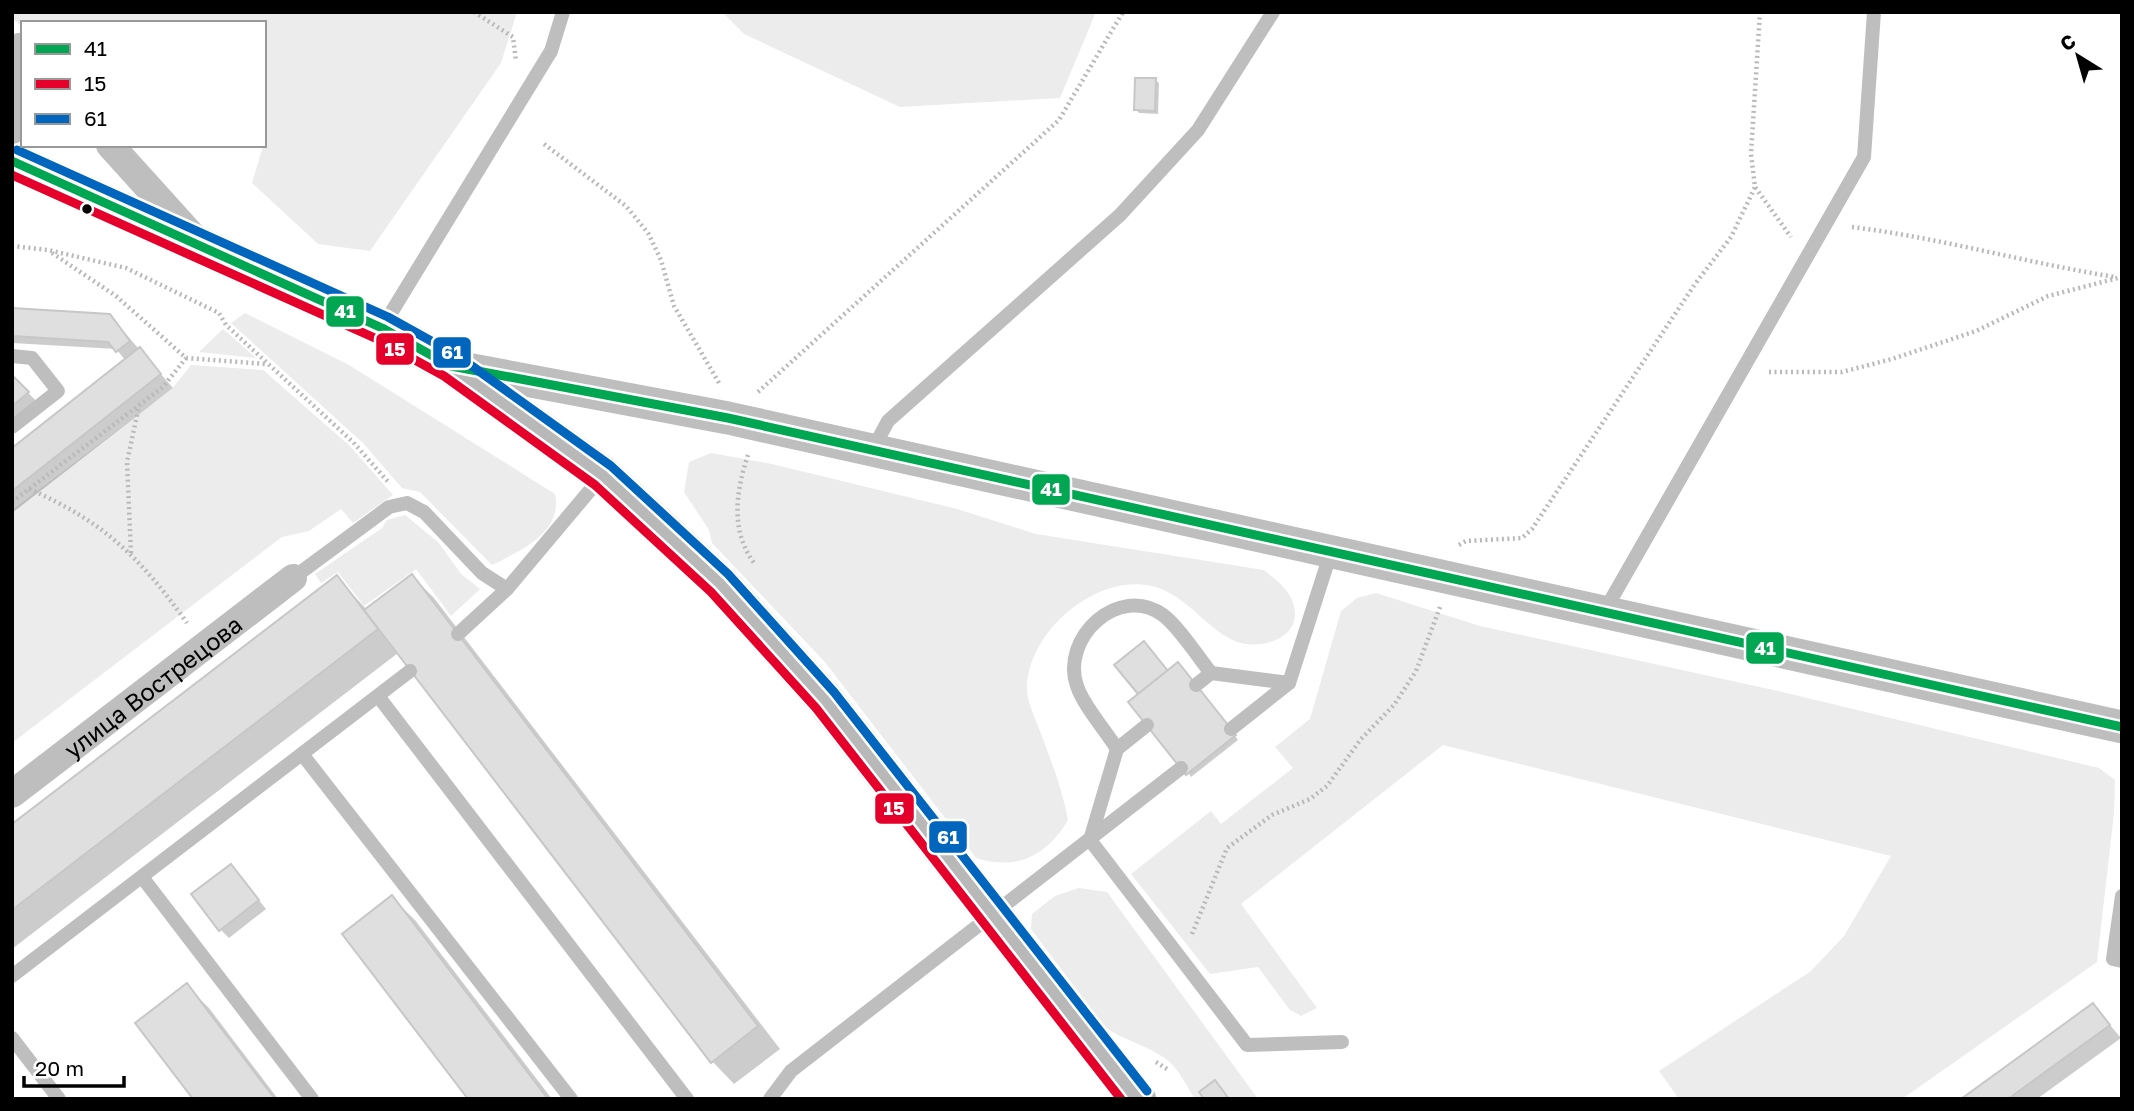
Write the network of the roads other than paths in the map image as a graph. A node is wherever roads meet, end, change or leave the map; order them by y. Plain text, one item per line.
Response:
1 (563, 12) edge
2 (1273, 12) edge
3 (1874, 12) edge
4 (20, 56) edge
5 (12, 130) edge
6 (112, 147) edge
7 (12, 161) edge
8 (198, 243) junction
9 (382, 328) junction
10 (12, 356) edge
11 (451, 366) junction
12 (12, 427) edge
13 (872, 450) junction
14 (603, 475) junction
15 (1331, 552) junction
16 (293, 578) joint
17 (507, 589) junction
18 (1604, 612) junction
19 (458, 634) dead end
20 (410, 671) dead end
21 (1211, 673) junction
22 (1289, 683) junction
23 (1196, 685) dead end
24 (378, 696) junction
25 (1147, 725) dead end
26 (2122, 727) edge
27 (1231, 729) dead end
28 (1117, 749) junction
29 (302, 754) junction
30 (1181, 768) dead end
31 (12, 794) edge
32 (1090, 839) junction
33 (142, 877) junction
34 (2122, 896) edge
35 (995, 912) junction
36 (2122, 961) edge
37 (12, 976) edge
38 (12, 1038) edge
39 (1342, 1042) dead end
40 (58, 1099) edge
41 (312, 1099) edge
42 (571, 1099) edge
43 (687, 1099) edge
44 (771, 1099) edge
45 (1137, 1099) edge

1 - 9 lane
2 - 13 lane
3 - 18 lane
4 - 5 street
6 - 8 street
7 - 8 main road
8 - 9 main road
9 - 11 main road
10 - 12 lane
11 - 13 street
11 - 14 main road
13 - 15 street
14 - 17 lane
14 - 35 main road
15 - 18 street
15 - 22 lane
16 - 17 lane
16 - 31 street, улица Вострецова
17 - 19 lane
18 - 26 street
20 - 24 lane
21 - 22 lane
21 - 23 lane
21 - 28 lane
22 - 27 lane
24 - 29 lane
24 - 43 lane
25 - 28 lane
28 - 32 lane
29 - 33 lane
29 - 42 lane
30 - 32 lane
32 - 35 lane
32 - 39 lane
33 - 37 lane
33 - 41 lane
34 - 36 lane
35 - 44 lane
35 - 45 main road
38 - 40 lane

